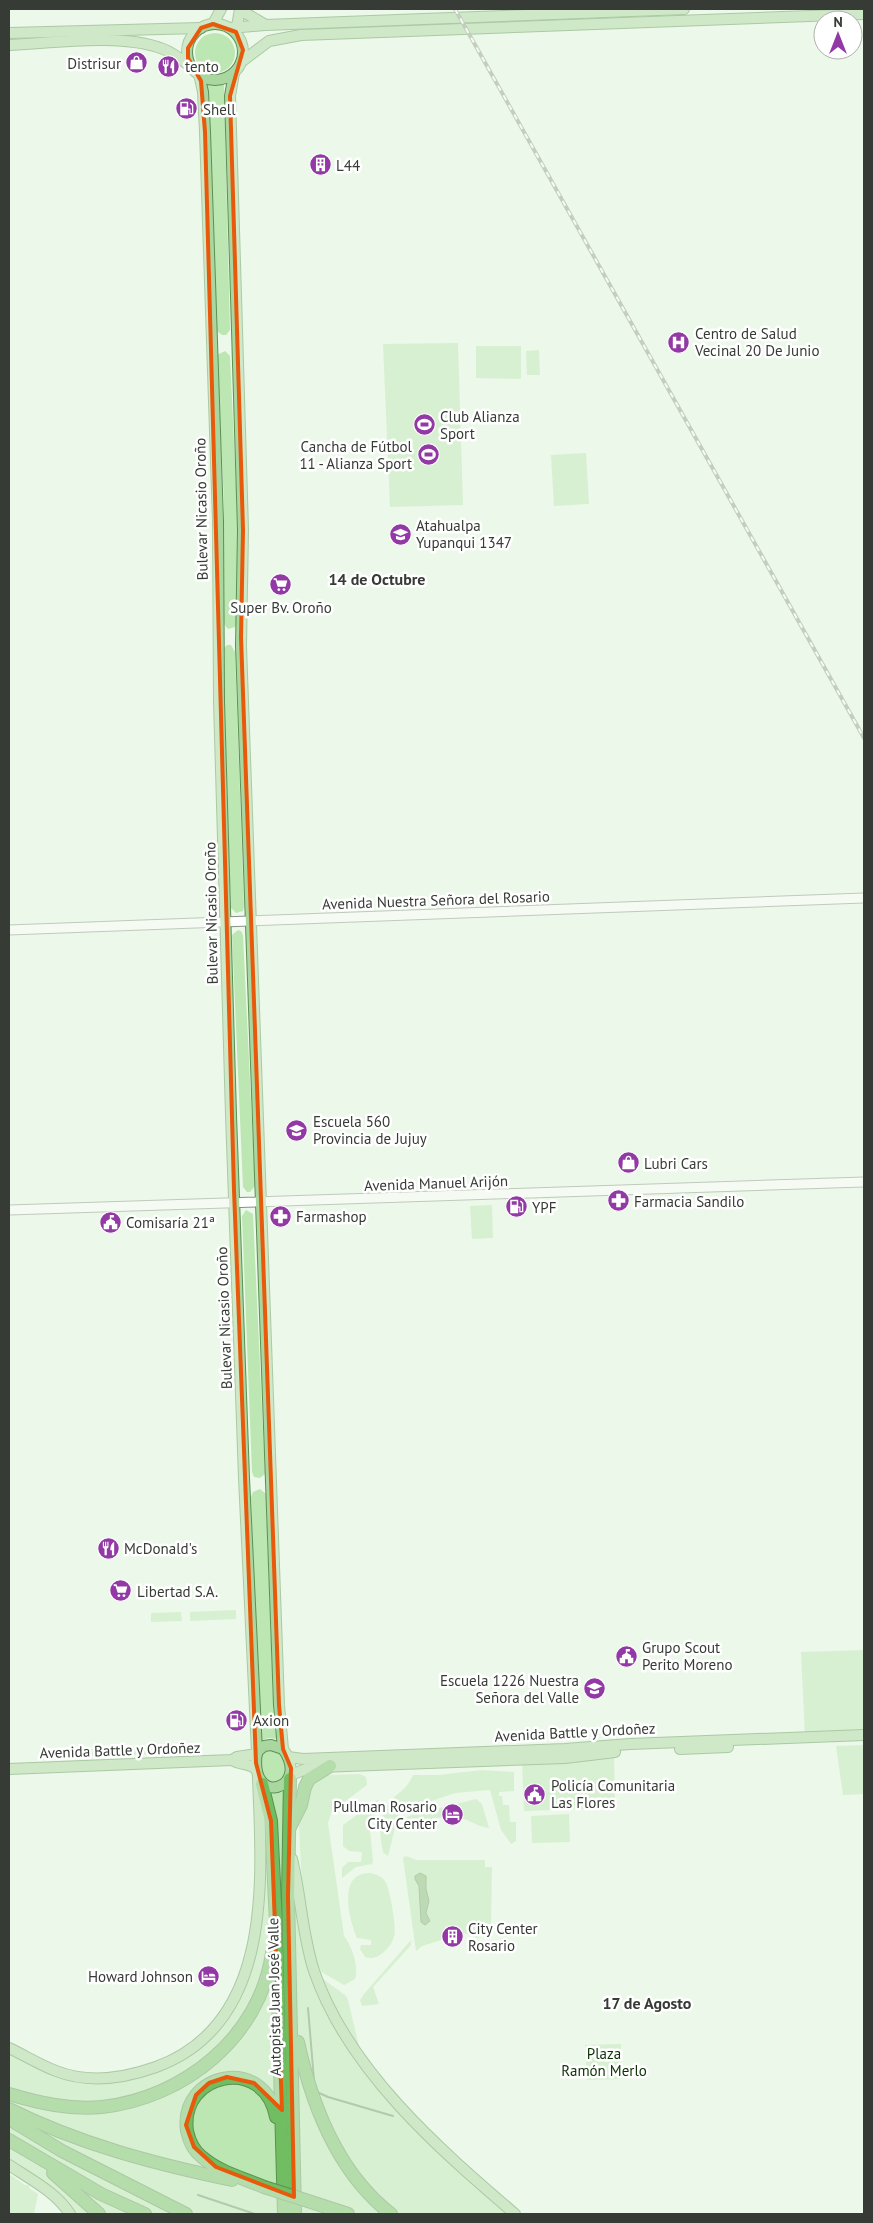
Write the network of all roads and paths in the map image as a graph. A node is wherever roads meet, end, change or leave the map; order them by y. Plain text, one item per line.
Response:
1 (221, 9) edge
2 (240, 9) edge
3 (245, 9) edge
4 (684, 9) edge
5 (864, 14) edge
6 (213, 24) junction
7 (265, 25) junction
8 (201, 28) junction
9 (234, 29) junction
10 (9, 33) edge
11 (9, 45) edge
12 (241, 62) junction
13 (196, 71) junction
14 (234, 73) junction
15 (864, 898) edge
16 (251, 921) junction
17 (225, 922) junction
18 (9, 930) edge
19 (864, 1182) edge
20 (260, 1201) junction
21 (235, 1202) junction
22 (9, 1210) edge
23 (864, 1734) edge
24 (864, 1741) edge
25 (257, 1753) junction
26 (286, 1753) junction
27 (232, 1760) junction
28 (330, 1766) junction
29 (9, 1769) edge
30 (259, 1777) junction
31 (290, 1777) junction
32 (289, 1830) junction
33 (288, 1843) junction
34 (276, 1924) junction
35 (291, 1992) junction
36 (9, 2048) edge
37 (9, 2094) edge
38 (9, 2109) edge
39 (9, 2119) edge
40 (9, 2140) edge
41 (24, 2150) junction
42 (283, 2151) junction
43 (9, 2165) edge
44 (264, 2187) junction
45 (305, 2200) junction
46 (70, 2214) edge
47 (99, 2214) edge
48 (145, 2214) edge
49 (186, 2214) edge
50 (284, 2214) edge
51 (295, 2214) edge
52 (338, 2214) edge
53 (348, 2214) edge
54 (391, 2214) edge
55 (515, 2214) edge

1 - 6 main road
2 - 9 main road
3 - 7 main road
4 - 7 main road
5 - 12 main road
6 - 8 main road
6 - 9 main road
7 - 9 main road
8 - 10 main road
8 - 13 main road
9 - 12 main road
11 - 13 main road
12 - 14 main road
13 - 14 main road
13 - 17 main road, Bulevar Nicasio Oroño
14 - 16 main road
15 - 16 street, Avenida Nuestra Señora del Rosario
16 - 17 street, Avenida Nuestra Señora del Rosario
16 - 20 main road
17 - 18 street, Avenida Nuestra Señora del Rosario
17 - 21 main road, Bulevar Nicasio Oroño
19 - 20 street, Avenida Manuel Arijón
20 - 21 street, Avenida Manuel Arijón
20 - 26 main road
21 - 22 street, Avenida Manuel Arijón
21 - 25 main road, Bulevar Nicasio Oroño
23 - 26 main road, Avenida Battle y Ordoñez
24 - 28 main road, Avenida Battle y Ordoñez
25 - 26 main road
25 - 27 main road, Avenida Battle y Ordoñez
25 - 30 main road
26 - 31 main road
27 - 29 main road, Avenida Battle y Ordoñez
27 - 30 main road, Avenida Battle y Ordoñez
28 - 31 main road, Avenida Battle y Ordoñez
28 - 32 highway
30 - 31 main road
30 - 34 highway, Autopista Juan José Valle
30 - 36 main road
31 - 32 highway, Autopista Juan José Valle
32 - 33 highway, Autopista Juan José Valle
33 - 35 highway, Autopista Juan José Valle
33 - 55 main road
34 - 37 highway
34 - 42 highway, Autopista Juan José Valle
35 - 51 highway, Autopista Juan José Valle
35 - 54 highway
38 - 44 highway
39 - 49 highway
40 - 41 highway
41 - 47 highway
41 - 48 highway
42 - 44 highway
42 - 50 highway, Autopista Juan José Valle
43 - 46 main road
44 - 45 highway, bridge
45 - 52 highway
45 - 53 highway

